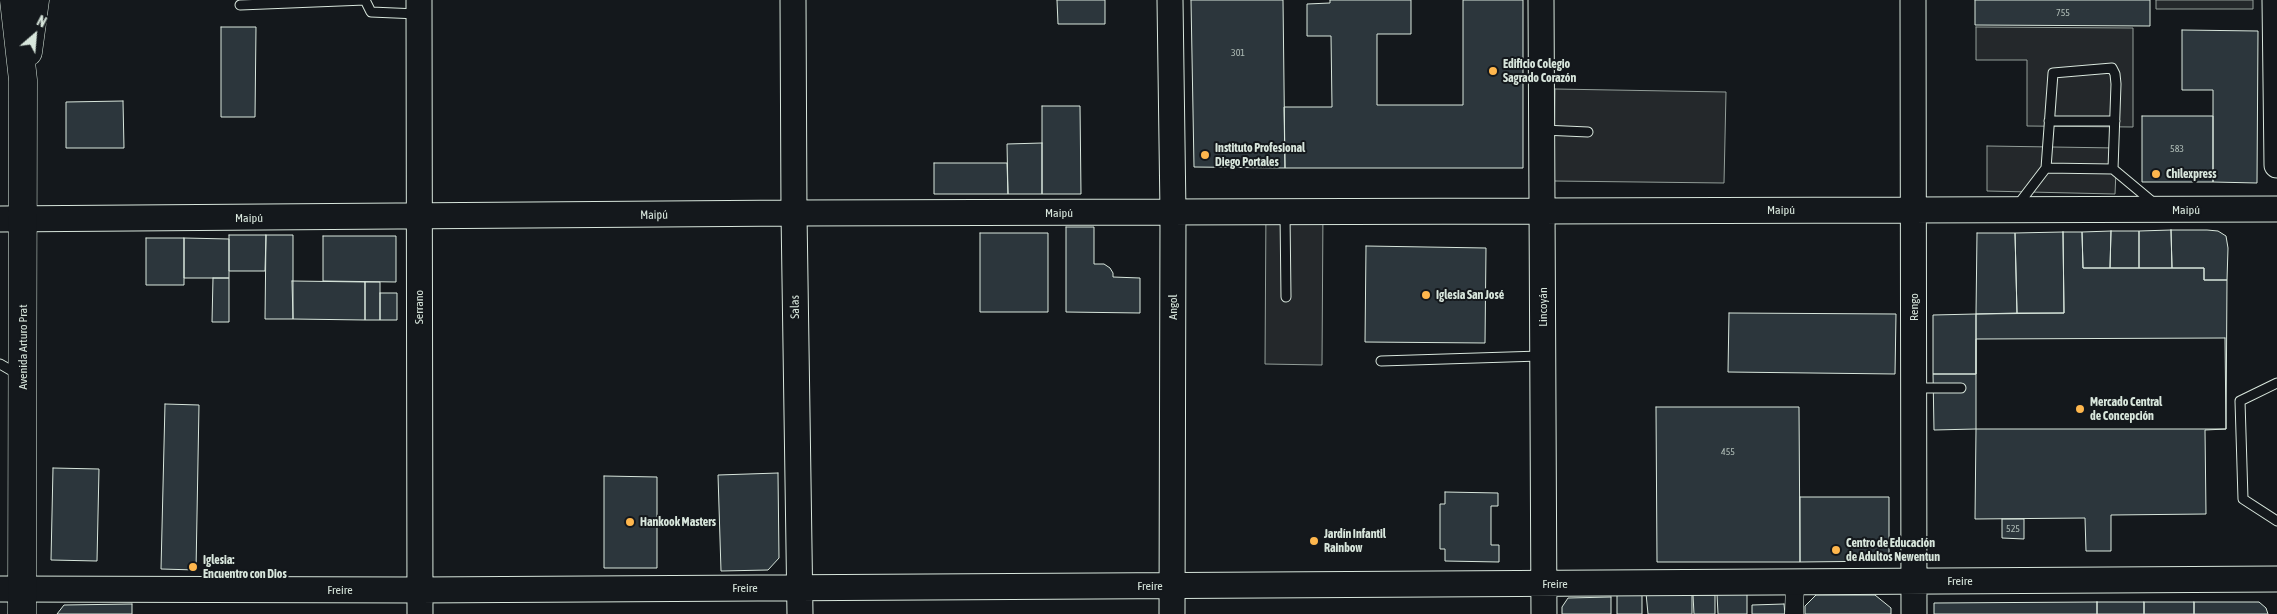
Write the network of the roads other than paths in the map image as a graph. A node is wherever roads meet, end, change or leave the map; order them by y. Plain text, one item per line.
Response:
1 (14, 0) edge
2 (35, 0) edge
3 (793, 0) edge
4 (1170, 0) edge
5 (1541, 0) edge
6 (1914, 0) edge
7 (2275, 0) edge
8 (322, 1) edge
9 (240, 5) dead end
10 (419, 7) edge
11 (23, 80) junction
12 (2049, 120) junction
13 (2115, 121) junction
14 (1542, 130) junction
15 (1588, 132) dead end
16 (2277, 165) edge
17 (2046, 168) junction
18 (2113, 169) junction
19 (2277, 209) edge
20 (1914, 210) junction
21 (2014, 210) junction
22 (2162, 210) junction
23 (1542, 211) junction
24 (1285, 212) junction
25 (794, 213) junction
26 (1173, 213) junction
27 (419, 217) junction
28 (12, 219) edge
29 (1286, 296) dead end
30 (1543, 356) junction
31 (1381, 361) dead end
32 (12, 371) edge
33 (2277, 383) edge
34 (1914, 388) junction
35 (1961, 388) dead end
36 (2277, 521) edge
37 (2277, 579) edge
38 (1915, 581) junction
39 (1795, 582) junction
40 (1544, 584) junction
41 (1172, 586) junction
42 (800, 588) junction
43 (15, 597) edge
44 (420, 602) edge
45 (800, 614) edge
46 (1172, 614) edge
47 (1544, 614) edge
48 (1794, 614) edge
49 (1914, 614) edge

1 - 11 main road, Avenida Arturo Prat
2 - 11 main road, Avenida Arturo Prat
3 - 25 main road, Salas
4 - 26 main road, Angol
5 - 14 main road, Lincoyán
6 - 20 main road, Rengo
7 - 16 main road
8 - 9 lane
8 - 10 lane
10 - 27 main road, Serrano
11 - 28 main road, Avenida Arturo Prat
12 - 13 lane
12 - 13 lane
12 - 17 lane
13 - 18 lane
14 - 15 lane
14 - 23 main road, Lincoyán
17 - 18 lane
17 - 21 lane
18 - 22 lane
19 - 22 main road, Maipú
20 - 21 main road, Maipú
20 - 23 main road, Maipú
20 - 34 main road, Rengo
21 - 22 main road, Maipú
23 - 24 main road, Maipú
23 - 30 main road, Lincoyán
24 - 26 main road, Maipú
24 - 29 lane
25 - 26 main road, Maipú
25 - 27 main road, Maipú
25 - 42 main road, Salas
26 - 41 main road, Angol
27 - 28 main road, Maipú
27 - 44 main road, Serrano
28 - 32 main road, Avenida Arturo Prat
30 - 31 lane
30 - 40 main road, Lincoyán
32 - 43 main road, Avenida Arturo Prat
33 - 36 lane
34 - 35 lane
34 - 38 main road, Rengo
37 - 38 main road, Freire
38 - 39 main road, Freire
38 - 49 main road, Rengo
39 - 40 main road, Freire
39 - 48 street
40 - 41 main road, Freire
40 - 47 main road, Lincoyán
41 - 42 main road, Freire
41 - 46 main road, Angol
42 - 44 main road, Freire
42 - 45 main road, Salas
43 - 44 main road, Freire

